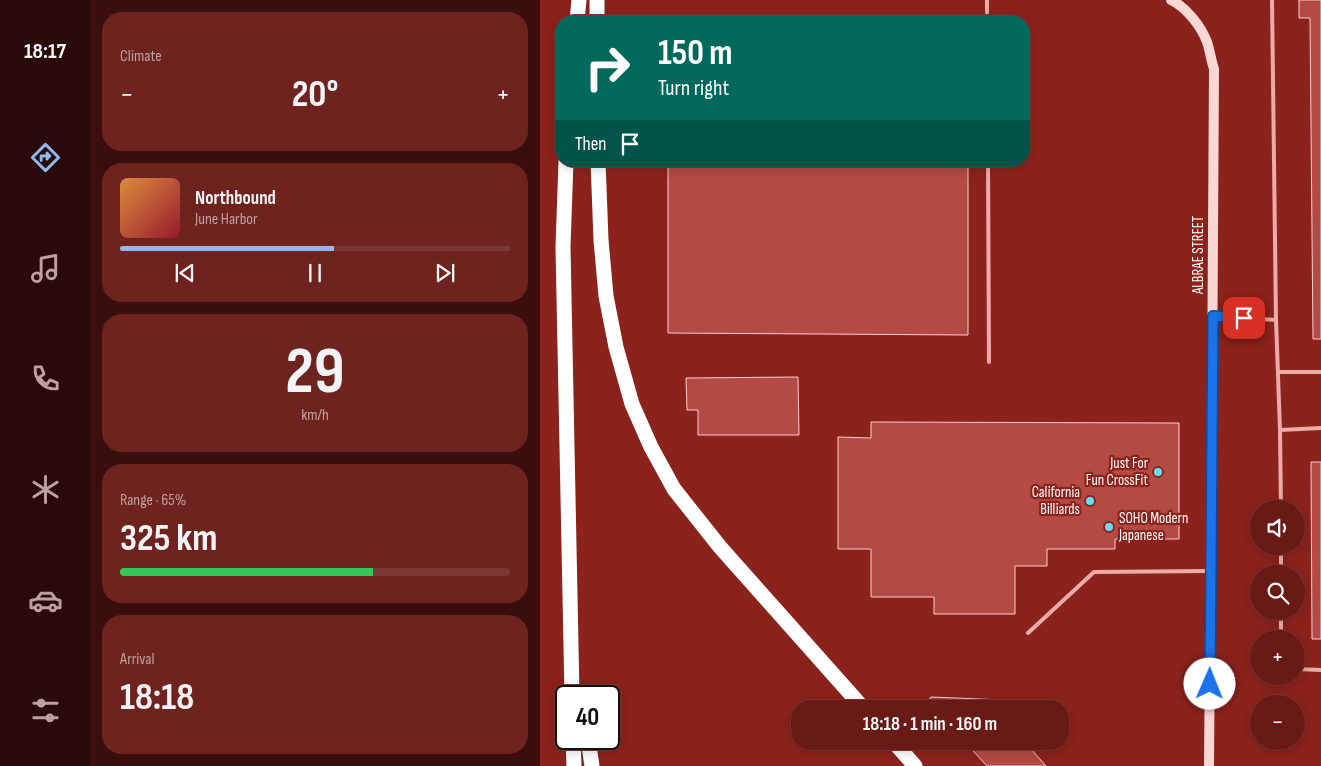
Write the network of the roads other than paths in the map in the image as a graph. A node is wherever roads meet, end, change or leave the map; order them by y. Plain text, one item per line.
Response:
1 (579, 0) edge
2 (597, 0) edge
3 (987, 0) edge
4 (1272, 0) edge
5 (1176, 1) edge
6 (578, 15) edge
7 (597, 15) edge
8 (987, 15) edge
9 (566, 167) edge
10 (598, 167) edge
11 (988, 167) edge
12 (1213, 316) junction
13 (1276, 320) junction
14 (989, 362) dead end
15 (1279, 372) junction
16 (1321, 372) edge
17 (1321, 428) edge
18 (1280, 430) junction
19 (1281, 500) edge
20 (1211, 571) junction
21 (570, 612) junction
22 (1028, 633) dead end
23 (1305, 669) edge
24 (1321, 670) edge
25 (572, 685) edge
26 (580, 685) edge
27 (856, 700) edge
28 (573, 750) edge
29 (590, 750) edge
30 (901, 750) edge
31 (574, 766) edge
32 (592, 766) edge
33 (915, 766) edge
34 (1209, 766) edge

1 - 6 highway
2 - 7 highway
3 - 8 lane
4 - 13 lane
5 - 12 street, ALBRAE STREET
9 - 21 highway
10 - 27 highway
11 - 14 lane
12 - 13 lane
12 - 20 street, ALBRAE STREET
13 - 15 lane
15 - 16 lane
15 - 18 lane
17 - 18 lane
18 - 19 lane
20 - 22 lane
20 - 34 street, ALBRAE STREET
21 - 25 highway
21 - 26 highway
23 - 24 lane
28 - 31 highway
29 - 32 highway
30 - 33 highway

